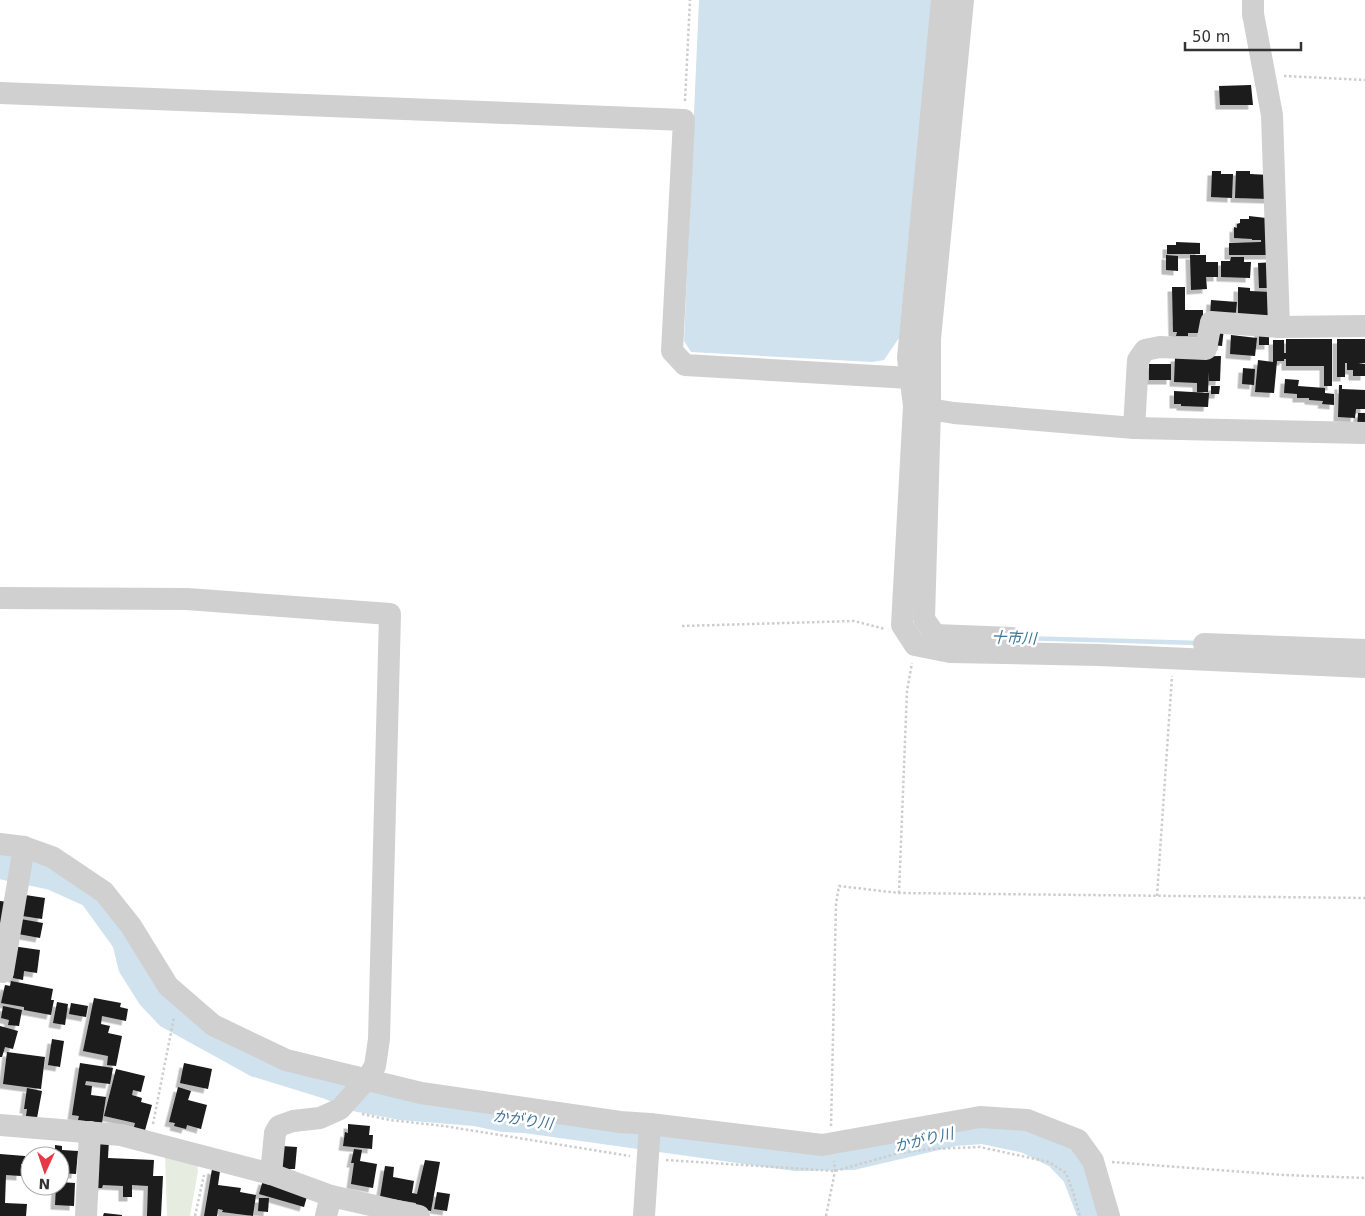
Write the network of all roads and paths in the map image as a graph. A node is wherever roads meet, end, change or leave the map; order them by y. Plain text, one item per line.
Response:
1 (690, 0) edge
2 (942, 0) edge
3 (963, 0) edge
4 (1253, 0) edge
5 (1265, 75) junction
6 (1365, 80) edge
7 (0, 93) edge
8 (684, 120) junction
9 (1279, 326) junction
10 (1365, 326) edge
11 (910, 378) junction
12 (922, 408) junction
13 (1134, 428) junction
14 (1365, 433) edge
15 (0, 598) edge
16 (682, 626) dead end
17 (912, 640) junction
18 (1365, 650) edge
19 (1174, 658) junction
20 (1365, 668) edge
21 (0, 844) edge
22 (24, 847) junction
23 (899, 893) junction
24 (1157, 896) junction
25 (1365, 898) edge
26 (1, 977) edge
27 (173, 1026) dead end
28 (367, 1079) junction
29 (340, 1109) junction
30 (650, 1124) junction
31 (0, 1125) edge
32 (90, 1132) junction
33 (149, 1143) junction
34 (831, 1144) junction
35 (207, 1159) junction
36 (648, 1159) junction
37 (1093, 1161) junction
38 (835, 1171) junction
39 (271, 1174) junction
40 (1365, 1178) edge
41 (328, 1206) edge
42 (396, 1213) edge
43 (86, 1216) edge
44 (195, 1216) edge
45 (419, 1216) edge
46 (644, 1216) edge
47 (826, 1216) edge
48 (1080, 1216) edge
49 (1109, 1216) edge

1 - 8 path
2 - 11 street
3 - 12 street
4 - 5 street
5 - 6 path
5 - 9 street
7 - 8 street
8 - 11 street
9 - 10 street
9 - 13 street
11 - 12 street
12 - 13 street
12 - 17 street
12 - 18 street
13 - 14 street
15 - 28 street
16 - 17 path
17 - 19 street
17 - 23 path
19 - 20 street
19 - 24 path
21 - 22 street
22 - 26 street
22 - 28 street
23 - 24 path
23 - 34 path
24 - 25 path
27 - 33 path
28 - 29 street
28 - 30 street
29 - 36 path
29 - 39 street
30 - 34 street
30 - 36 street
31 - 32 street
32 - 33 street
32 - 43 street
33 - 35 street
34 - 37 street
34 - 38 path
35 - 39 street
35 - 44 path
36 - 38 path
36 - 46 street
37 - 40 path
37 - 49 street
38 - 47 path
38 - 48 path
39 - 41 street
41 - 42 street
42 - 45 street

